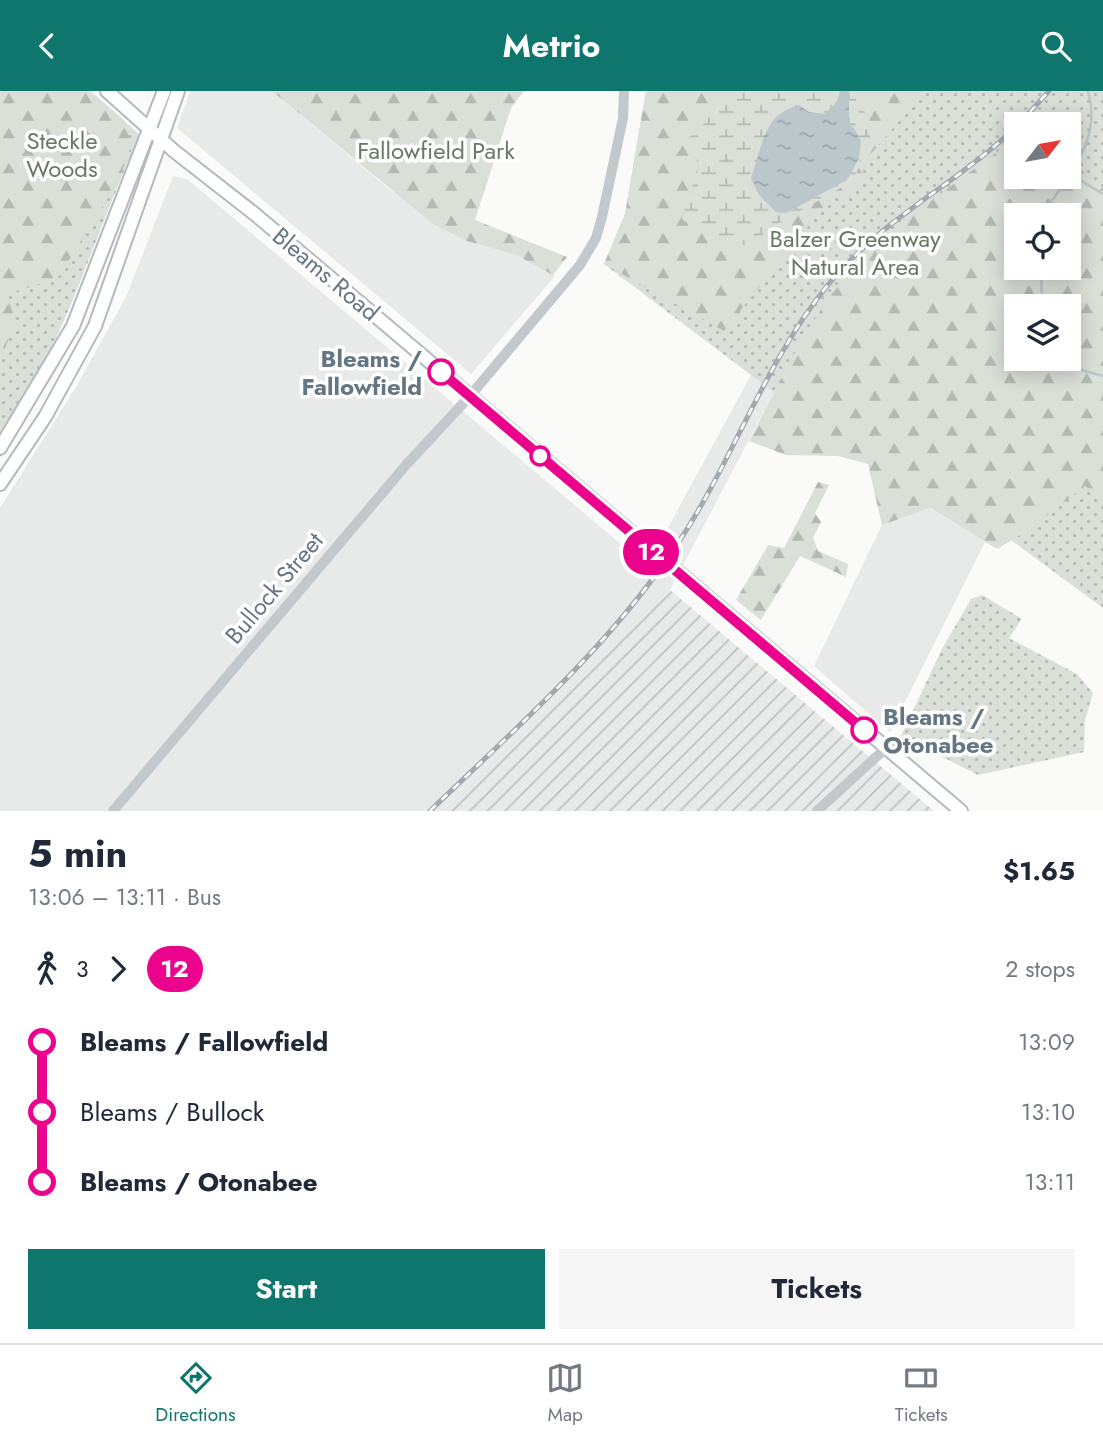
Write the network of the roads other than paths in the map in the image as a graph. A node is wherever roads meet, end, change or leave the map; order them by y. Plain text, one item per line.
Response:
1 (107, 91) edge
2 (164, 91) edge
3 (178, 91) edge
4 (624, 91) edge
5 (150, 128) junction
6 (162, 139) junction
7 (470, 396) junction
8 (0, 448) edge
9 (0, 484) edge
10 (886, 748) junction
11 (113, 811) edge
12 (817, 811) edge
13 (961, 811) edge

1 - 5 main road, Bleams Road
2 - 5 main road
3 - 6 main road
4 - 7 street, Bullock Street
5 - 6 main road, Bleams Road
5 - 8 main road
6 - 7 main road, Bleams Road
6 - 9 main road
7 - 10 main road, Bleams Road
7 - 11 street, Bullock Street
10 - 12 street
10 - 13 main road, Bleams Road

